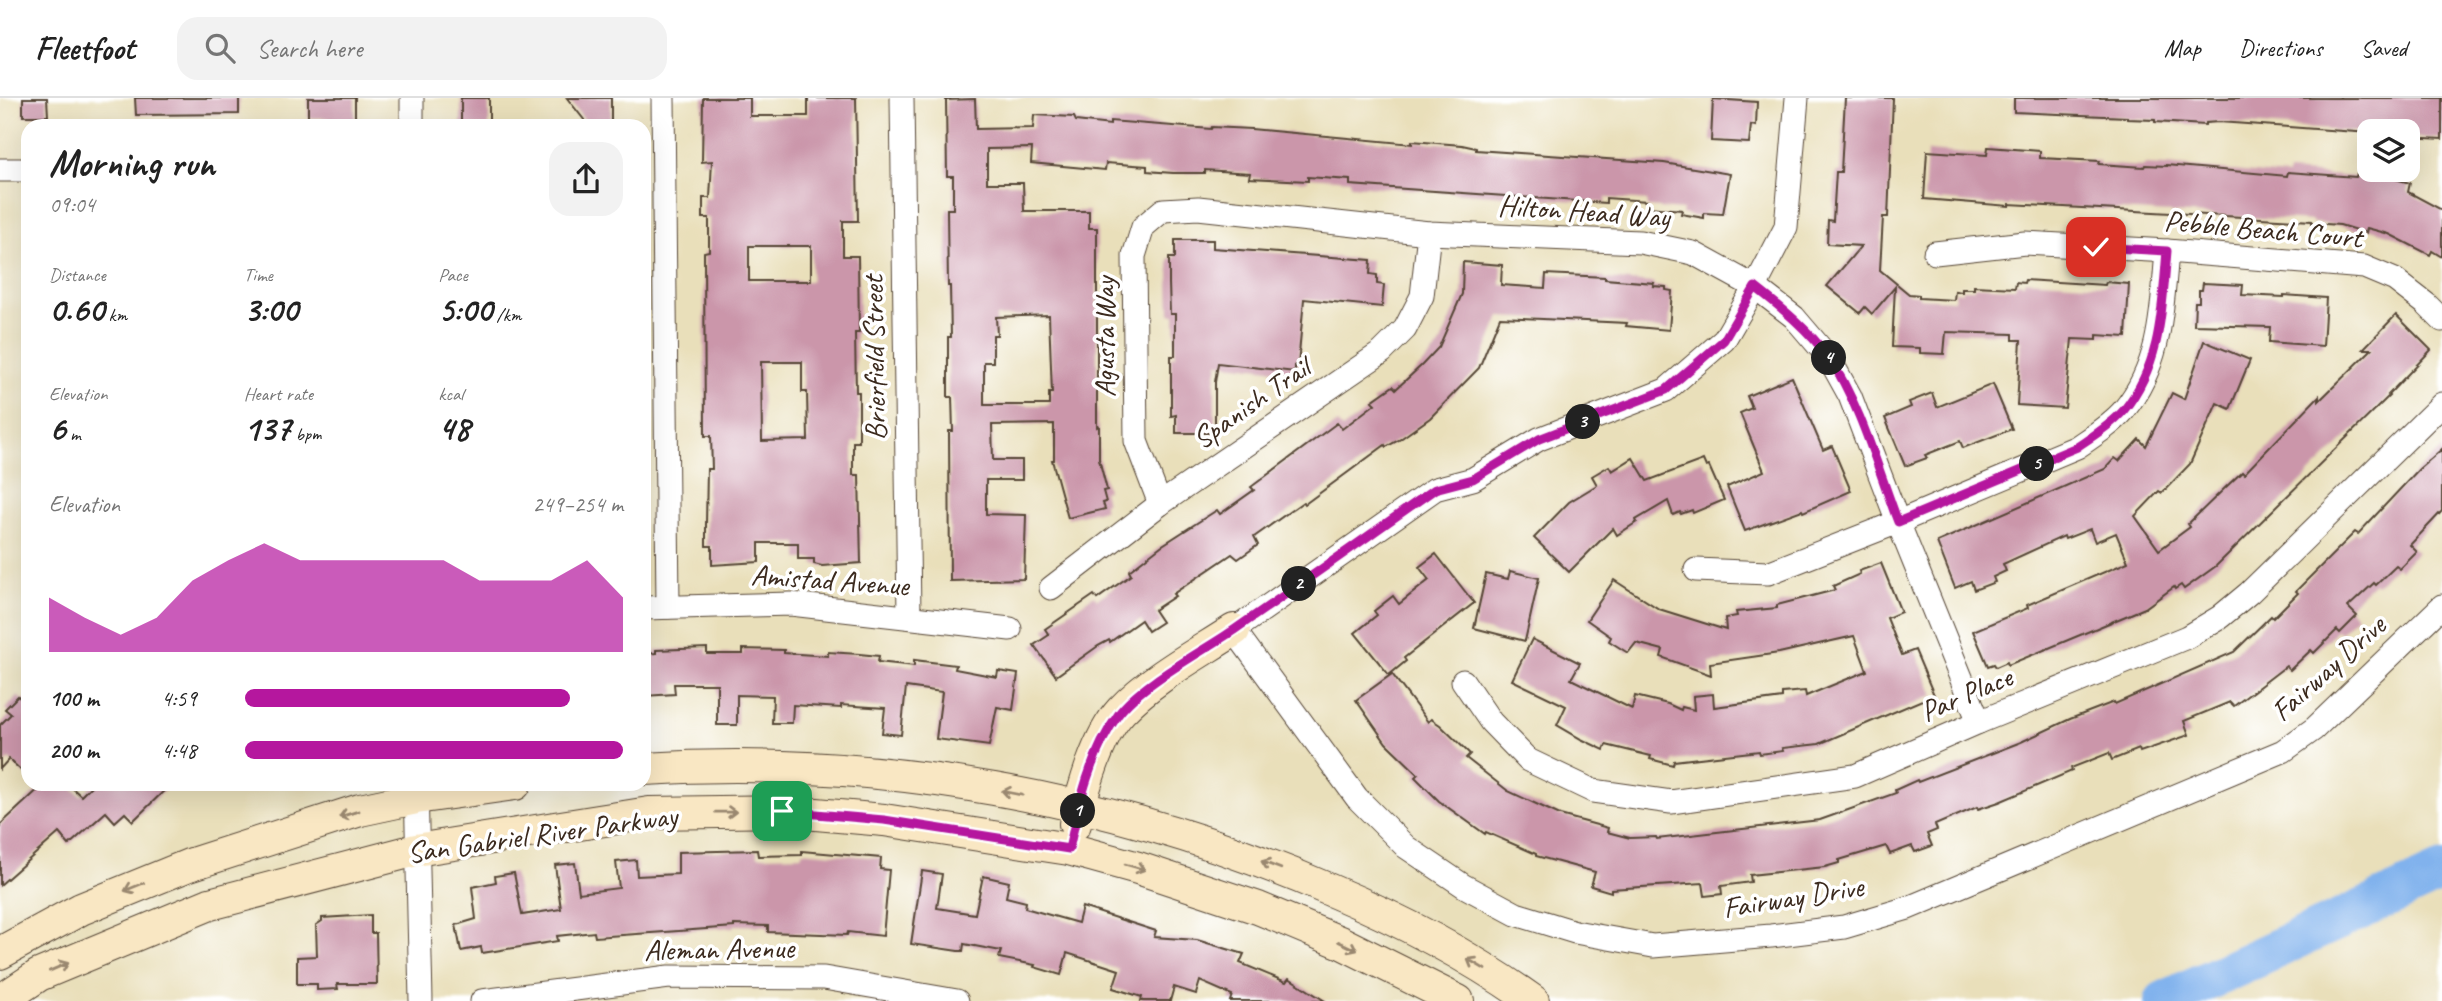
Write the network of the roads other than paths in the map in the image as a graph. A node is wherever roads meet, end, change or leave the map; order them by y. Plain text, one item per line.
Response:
1 (412, 98) edge
2 (663, 98) edge
3 (902, 98) edge
4 (1797, 98) edge
5 (412, 119) edge
6 (0, 170) edge
7 (21, 170) edge
8 (1198, 208) joint
9 (1429, 233) junction
10 (2167, 251) junction
11 (1936, 253) dead end
12 (1755, 287) junction
13 (2442, 320) edge
14 (2442, 404) edge
15 (1160, 504) junction
16 (1898, 522) junction
17 (1696, 570) dead end
18 (1051, 588) dead end
19 (2442, 606) edge
20 (668, 607) junction
21 (651, 608) edge
22 (909, 616) junction
23 (1010, 629) dead end
24 (1234, 630) junction
25 (1463, 681) dead end
26 (1979, 722) junction
27 (651, 769) edge
28 (416, 791) edge
29 (1079, 805) junction
30 (1069, 849) junction
31 (416, 850) junction
32 (0, 953) edge
33 (925, 998) edge
34 (0, 1001) edge
35 (421, 1001) edge
36 (482, 1001) edge
37 (957, 1001) edge
38 (1458, 1001) edge
39 (1533, 1001) edge

1 - 5 street
2 - 20 street
3 - 22 street, Brierfield Street
4 - 12 street
6 - 7 street
8 - 9 street, Hilton Head Way
8 - 15 street, Agusta Way
9 - 12 street, Hilton Head Way
9 - 15 street, Spanish Trail
10 - 11 street, Pebble Beach Court
10 - 13 street, Pebble Beach Court
10 - 16 street
12 - 16 street, Hilton Head Way
12 - 24 street
14 - 26 street, Par Place
15 - 18 street, Spanish Trail
16 - 17 street
16 - 26 street, Hilton Head Way
19 - 24 street, Fairway Drive
20 - 21 street, Amistad Avenue
20 - 22 street, Amistad Avenue
22 - 23 street, Amistad Avenue
24 - 29 main road
25 - 26 street, Par Place
29 -> 27 main road, San Gabriel River Parkway
28 - 31 street
28 -> 32 main road, San Gabriel River Parkway
29 - 30 main road
39 -> 29 main road, San Gabriel River Parkway
31 -> 30 main road, San Gabriel River Parkway
30 -> 38 main road, San Gabriel River Parkway
34 -> 31 main road, San Gabriel River Parkway
31 - 35 street
33 - 36 street, Aleman Avenue
33 - 37 street, Aleman Avenue

